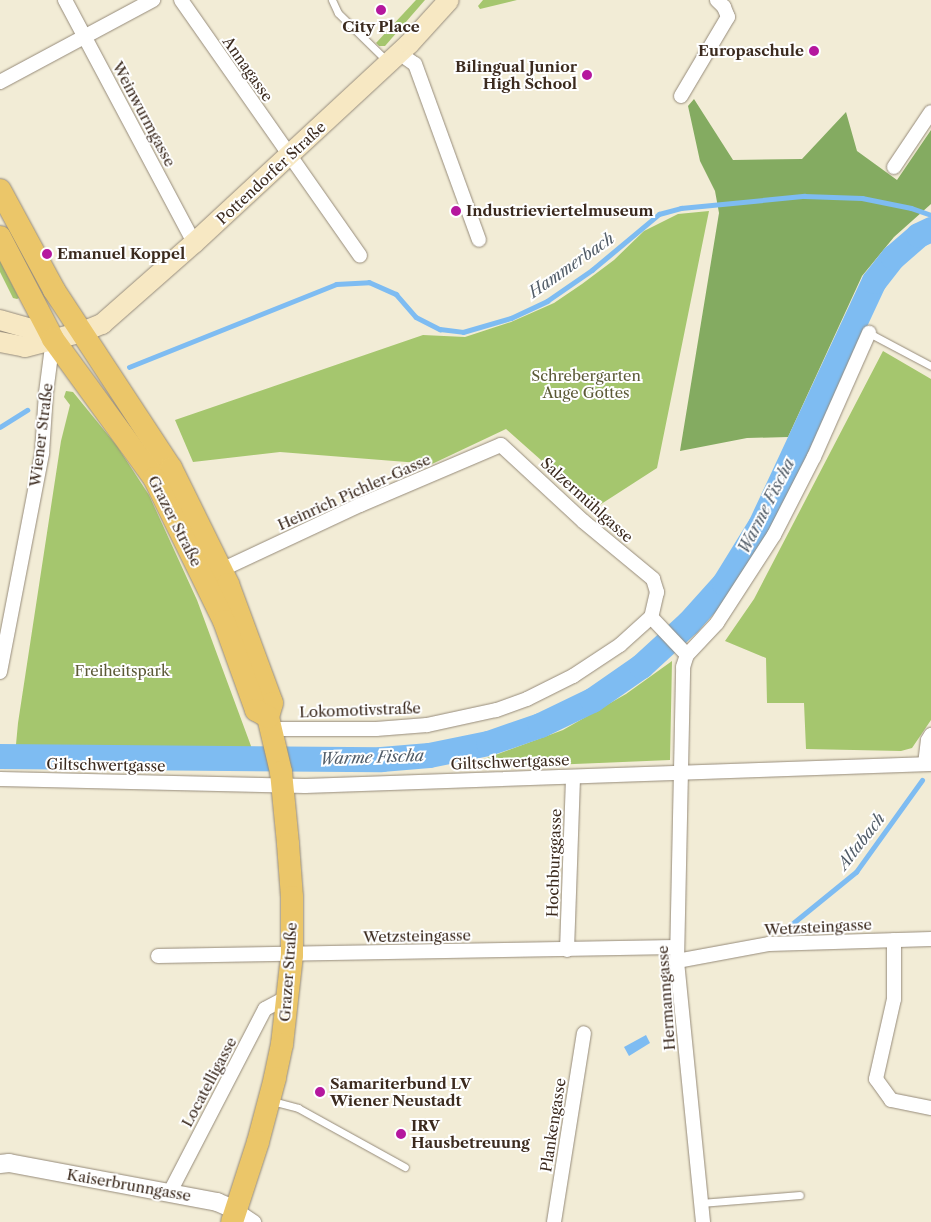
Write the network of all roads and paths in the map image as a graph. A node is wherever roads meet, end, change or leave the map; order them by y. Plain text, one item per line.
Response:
1 (65, 0) edge
2 (153, 0) edge
3 (181, 0) edge
4 (332, 0) edge
5 (449, 0) edge
6 (717, 0) edge
7 (84, 36) junction
8 (394, 58) junction
9 (0, 82) edge
10 (681, 96) dead end
11 (931, 112) edge
12 (289, 156) junction
13 (894, 167) dead end
14 (0, 190) edge
15 (0, 237) edge
16 (479, 240) dead end
17 (194, 244) junction
18 (360, 256) dead end
19 (0, 320) edge
20 (82, 332) junction
21 (869, 333) joint
22 (53, 339) junction
23 (0, 342) edge
24 (931, 366) edge
25 (501, 445) joint
26 (221, 570) junction
27 (651, 617) junction
28 (683, 651) junction
29 (0, 672) edge
30 (931, 735) edge
31 (276, 750) junction
32 (928, 764) edge
33 (681, 772) junction
34 (573, 777) junction
35 (0, 779) edge
36 (931, 939) edge
37 (894, 940) junction
38 (567, 950) junction
39 (677, 954) junction
40 (292, 955) junction
41 (158, 956) dead end
42 (288, 997) junction
43 (584, 1033) dead end
44 (269, 1101) junction
45 (931, 1108) edge
46 (0, 1164) edge
47 (406, 1167) dead end
48 (170, 1192) junction
49 (800, 1195) dead end
50 (701, 1202) junction
51 (241, 1218) edge
52 (554, 1222) edge
53 (703, 1222) edge

1 - 7 street, Weinwurmgasse
2 - 7 street
3 - 12 street, Annagasse
4 - 8 lane
5 - 8 main road, Pottendorfer Straße
6 - 10 street
7 - 9 street
7 - 17 street, Weinwurmgasse
8 - 12 main road, Pottendorfer Straße
8 - 16 street
11 - 13 street
12 - 17 main road, Pottendorfer Straße
12 - 18 street
14 - 20 main road
15 - 22 main road
17 - 20 main road, Pottendorfer Straße
19 - 22 main road
20 - 22 main road, Pottendorfer Straße
20 - 26 main road, Grazer Straße
21 - 24 lane
21 - 28 street
22 - 23 main road, Pottendorfer Straße
22 - 29 street, Wiener Straße
22 - 31 main road, Grazer Straße
25 - 26 street, Heinrich Pichler-Gasse
25 - 27 street, Salzermühlgasse
26 - 31 main road, Grazer Straße
27 - 28 street
27 - 31 street, Lokomotivstraße
28 - 33 street, Hermanngasse
30 - 32 street
31 - 34 street, Giltschwertgasse
31 - 35 street, Giltschwertgasse
31 - 40 main road, Grazer Straße
32 - 33 street, Giltschwertgasse
33 - 34 street, Giltschwertgasse
33 - 39 street, Hermanngasse
34 - 38 street, Hochburggasse
36 - 37 street, Wetzsteingasse
37 - 39 street, Wetzsteingasse
37 - 45 street
38 - 39 street, Wetzsteingasse
38 - 40 street, Wetzsteingasse
39 - 50 street, Hermanngasse
40 - 41 street, Wetzsteingasse
40 - 42 main road, Grazer Straße
42 - 44 main road, Grazer Straße
42 - 48 street, Locatelligasse
43 - 52 street, Plankengasse
44 - 47 lane
44 - 51 main road, Grazer Straße
46 - 48 street, Kaiserbrunngasse
48 - 51 street, Kaiserbrunngasse
49 - 50 lane
50 - 53 street, Hermanngasse

